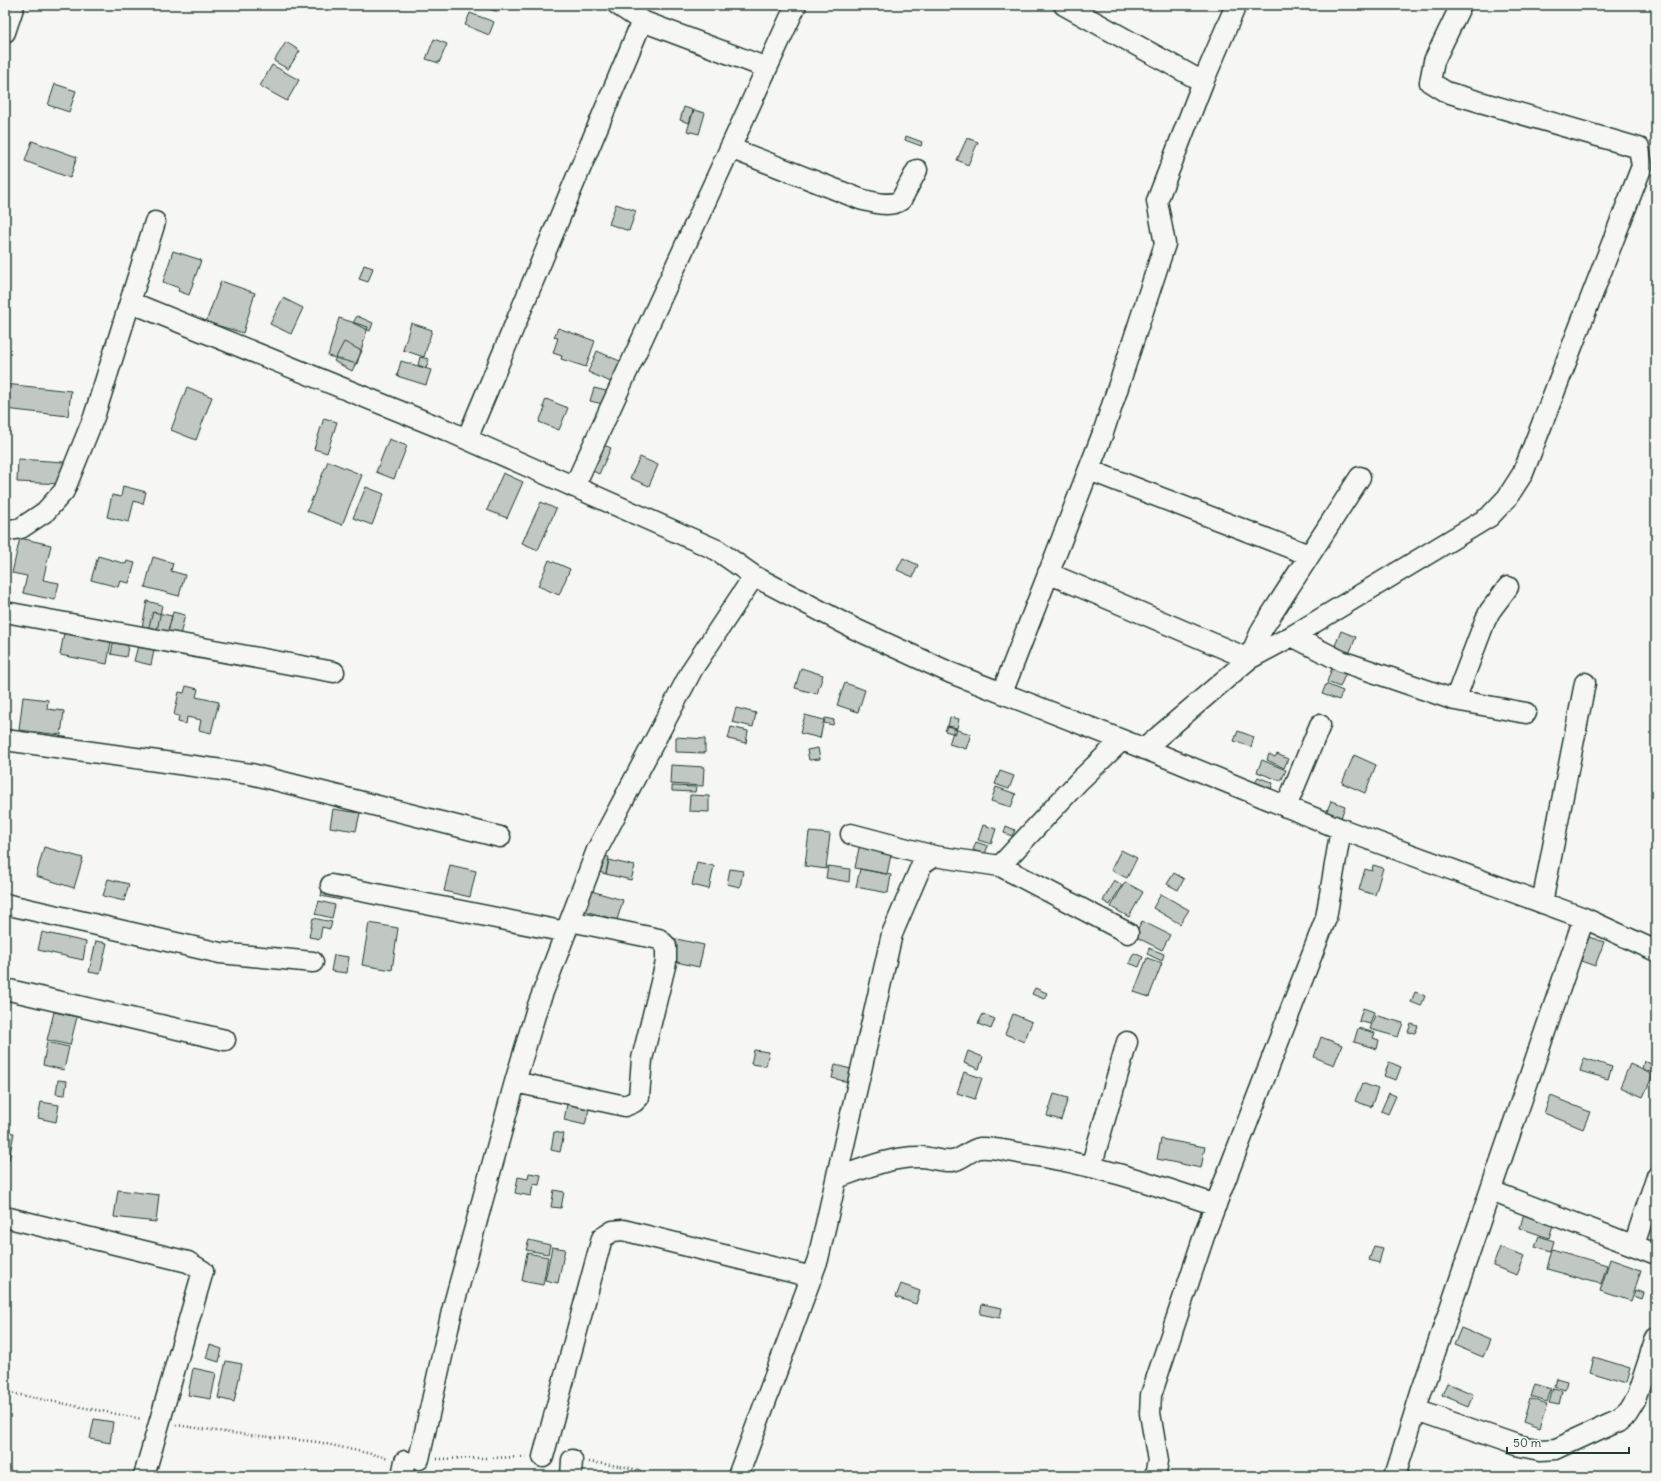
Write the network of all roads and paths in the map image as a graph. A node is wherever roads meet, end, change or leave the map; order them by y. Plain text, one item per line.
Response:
1 (14, 5) edge
2 (618, 5) edge
3 (796, 5) edge
4 (1064, 5) edge
5 (1236, 5) edge
6 (1461, 5) edge
7 (642, 22) junction
8 (5, 32) edge
9 (767, 68) junction
10 (1203, 82) junction
11 (730, 148) junction
12 (917, 170) dead end
13 (155, 222) dead end
14 (130, 302) junction
15 (467, 439) junction
16 (1088, 470) junction
17 (1360, 478) dead end
18 (574, 487) junction
19 (5, 530) edge
20 (1309, 555) junction
21 (1048, 573) junction
22 (754, 576) junction
23 (1508, 587) dead end
24 (5, 612) edge
25 (1292, 636) junction
26 (1249, 659) junction
27 (334, 672) dead end
28 (1585, 683) dead end
29 (1002, 693) junction
30 (1455, 700) junction
31 (1526, 713) dead end
32 (1320, 725) dead end
33 (5, 740) edge
34 (1122, 740) junction
35 (1144, 749) junction
36 (1286, 807) junction
37 (1341, 829) junction
38 (851, 834) dead end
39 (500, 837) dead end
40 (934, 856) junction
41 (1000, 866) junction
42 (330, 886) dead end
43 (1542, 902) junction
44 (5, 904) edge
45 (1584, 918) junction
46 (568, 926) junction
47 (1128, 933) dead end
48 (1656, 951) edge
49 (313, 962) dead end
50 (5, 989) edge
51 (225, 1040) dead end
52 (1127, 1042) dead end
53 (515, 1082) junction
54 (1091, 1167) junction
55 (837, 1178) junction
56 (1656, 1178) edge
57 (1491, 1191) junction
58 (1216, 1205) junction
59 (5, 1217) edge
60 (1634, 1245) junction
61 (1656, 1254) edge
62 (812, 1277) junction
63 (1656, 1338) edge
64 (5, 1392) edge
65 (1416, 1410) junction
66 (158, 1422) junction
67 (543, 1457) joint
68 (409, 1465) edge
69 (572, 1468) edge
70 (144, 1476) edge
71 (658, 1476) edge
72 (738, 1476) edge
73 (1155, 1476) edge
74 (1395, 1476) edge

1 - 8 street
2 - 7 street
3 - 9 street
4 - 10 street
5 - 10 street
6 - 25 street
7 - 9 street
7 - 15 street
9 - 11 street
10 - 16 street
11 - 12 street
11 - 18 street
13 - 14 street
14 - 15 street
14 - 19 street
15 - 18 street
16 - 20 street
16 - 21 street
17 - 20 street
18 - 22 street
20 - 26 street
21 - 26 street
21 - 29 street
22 - 29 street
22 - 46 street
23 - 30 street
24 - 27 street
25 - 26 street
25 - 30 street
26 - 35 street
28 - 43 street
29 - 34 street
30 - 31 street
32 - 36 street
33 - 39 street
34 - 35 street
34 - 41 street
35 - 36 street
36 - 37 street
37 - 43 street
37 - 58 street
38 - 40 street
40 - 41 street
40 - 55 street
41 - 47 street
42 - 46 street
43 - 45 street
44 - 49 street
45 - 48 street
45 - 57 street
46 - 53 street
46 - 53 street
50 - 51 street
52 - 54 street
53 - 68 street
54 - 55 street
54 - 58 street
55 - 62 street
56 - 60 street
57 - 60 street
57 - 65 street
58 - 73 street
59 - 66 street
60 - 61 street
62 - 67 street
62 - 72 street
63 - 65 street
64 - 66 path
65 - 74 street
66 - 68 path
66 - 70 street
67 - 68 path
69 - 71 path

